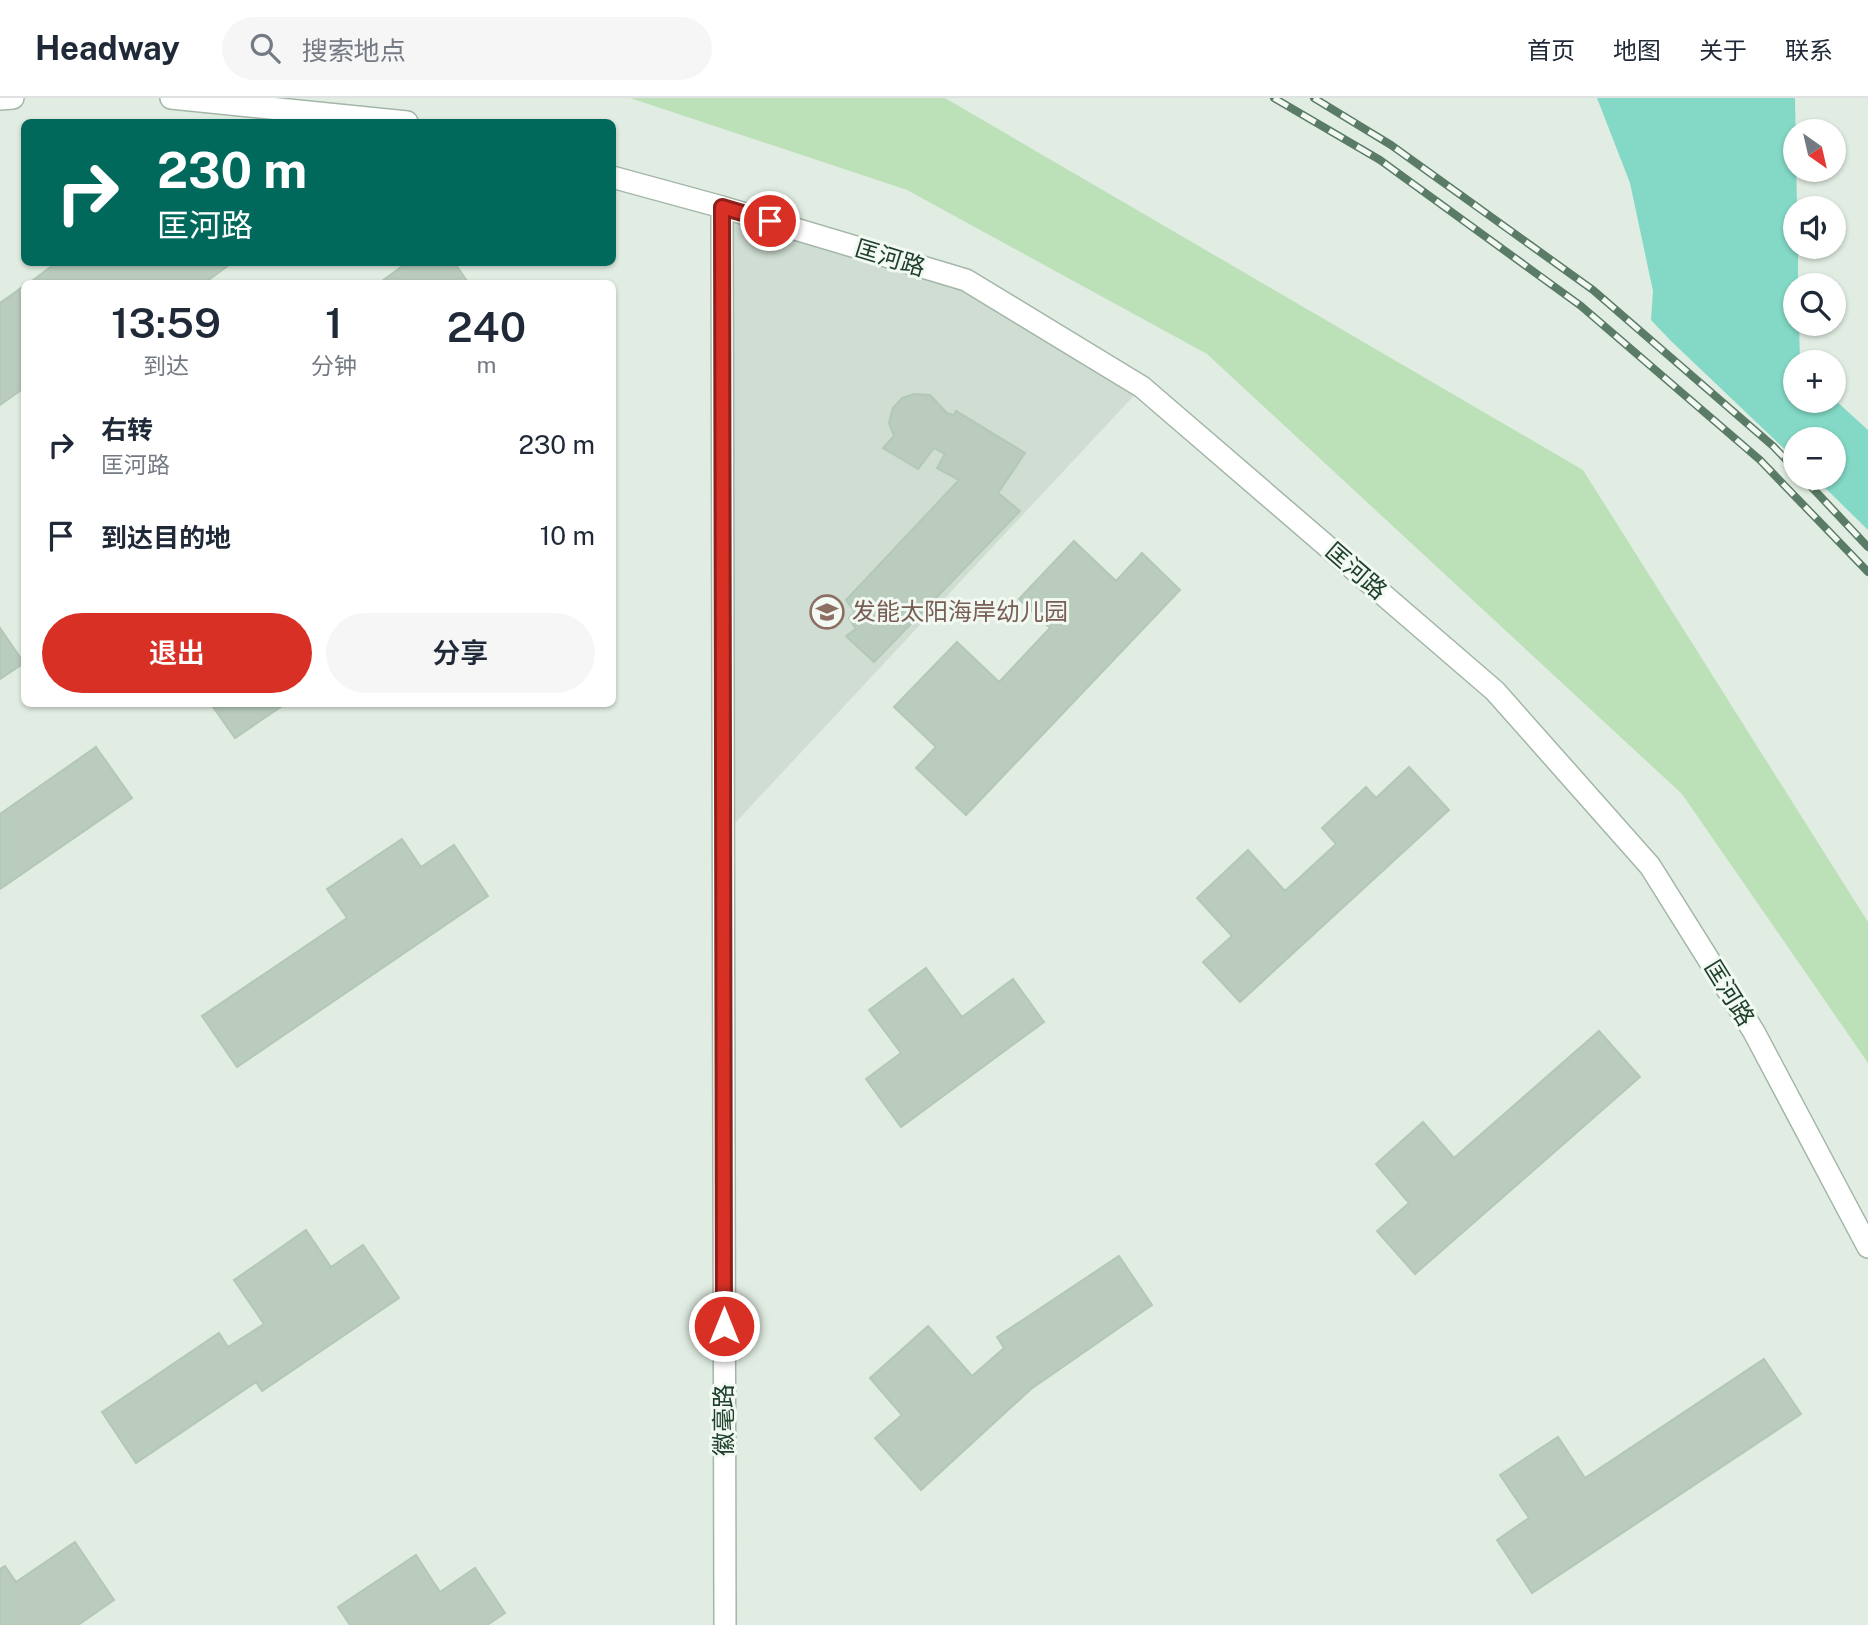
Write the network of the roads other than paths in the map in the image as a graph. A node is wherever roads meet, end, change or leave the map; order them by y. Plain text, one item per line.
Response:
1 (13, 98) edge
2 (171, 98) edge
3 (0, 99) edge
4 (378, 119) edge
5 (616, 178) edge
6 (722, 207) junction
7 (1868, 1247) edge
8 (725, 1625) edge

1 - 3 street
2 - 4 street
5 - 6 street, 匡河路
6 - 7 street, 匡河路
6 - 8 street, 徽毫路

